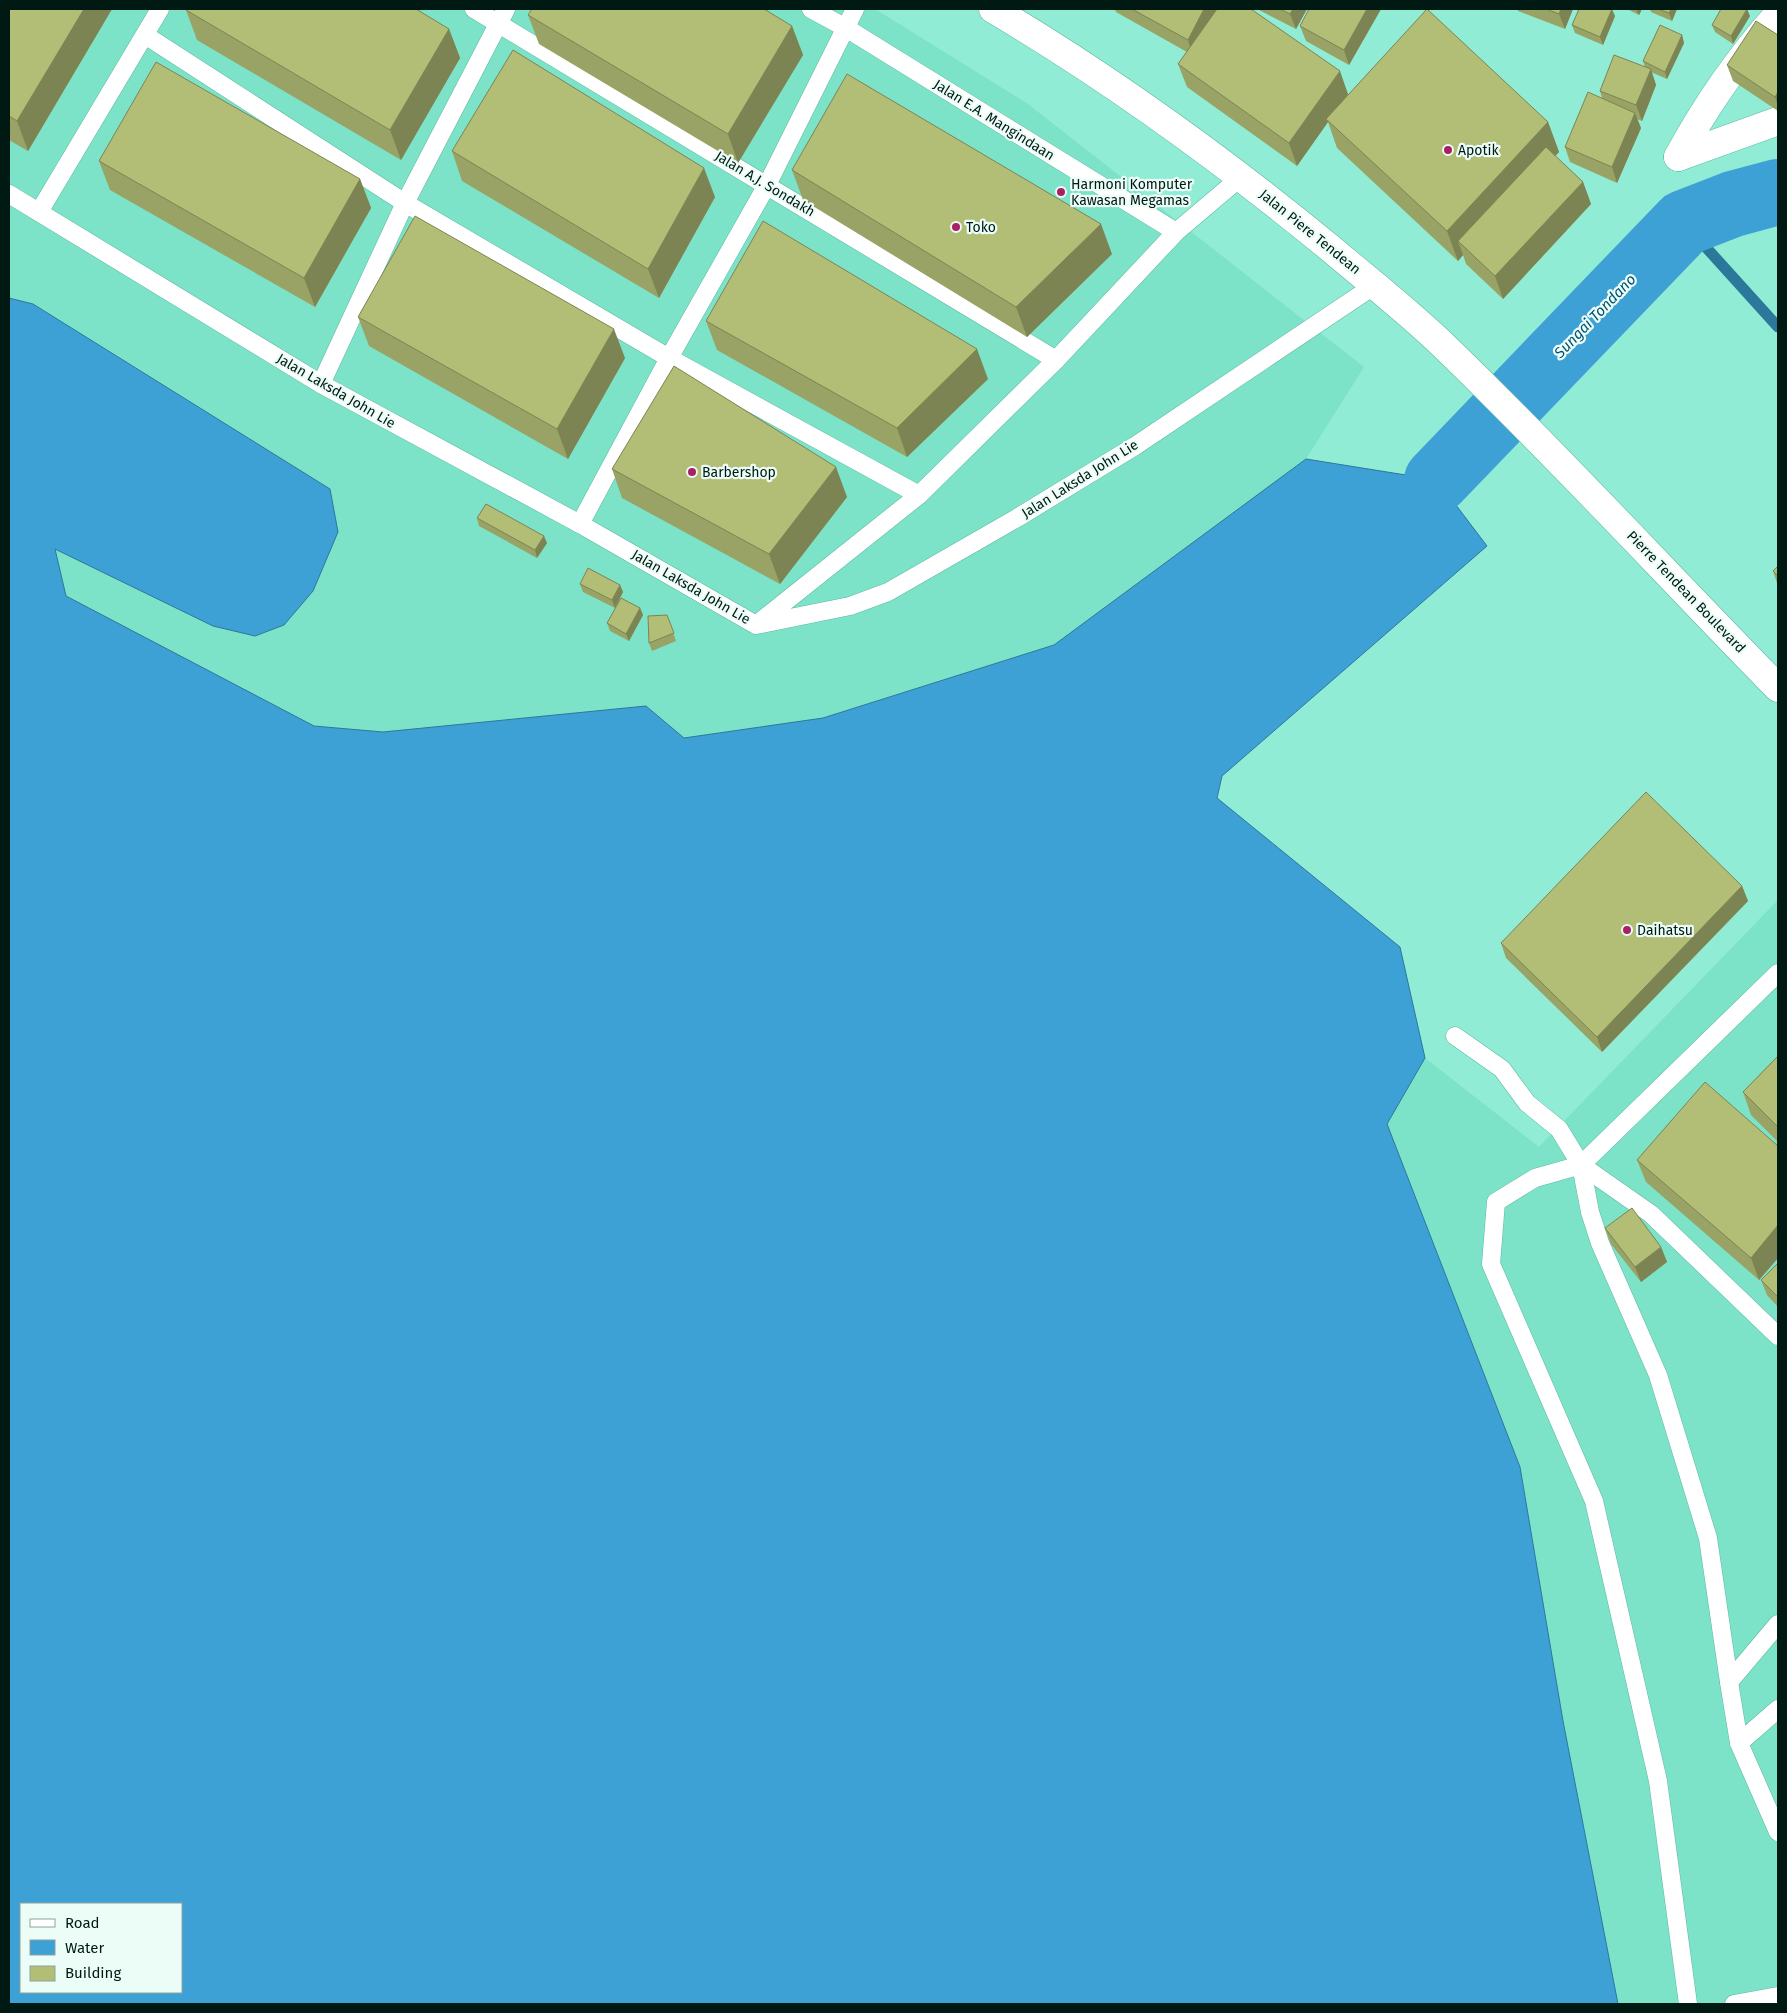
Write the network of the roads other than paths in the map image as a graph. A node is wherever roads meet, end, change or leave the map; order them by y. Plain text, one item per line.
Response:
1 (160, 9) edge
2 (474, 9) edge
3 (811, 9) edge
4 (855, 9) edge
5 (993, 9) edge
6 (1778, 14) edge
7 (502, 16) edge
8 (846, 28) junction
9 (145, 35) junction
10 (1778, 122) edge
11 (1240, 177) junction
12 (767, 185) junction
13 (9, 194) edge
14 (406, 203) junction
15 (39, 212) junction
16 (1179, 229) junction
17 (1374, 285) junction
18 (668, 358) junction
19 (1056, 360) junction
20 (321, 384) junction
21 (919, 495) junction
22 (1594, 496) joint
23 (580, 524) junction
24 (756, 625) junction
25 (1778, 688) edge
26 (1778, 973) edge
27 (1455, 1036) dead end
28 (1581, 1165) junction
29 (1778, 1336) edge
30 (1778, 1624) edge
31 (1729, 1682) junction
32 (1778, 1709) edge
33 (1739, 1743) junction
34 (1778, 1832) edge
35 (1778, 1996) edge
36 (1688, 2004) edge
37 (1734, 2004) edge

1 - 9 lane
2 - 7 lane, Jalan A.J. Sondakh
3 - 8 lane, Jalan E.A. Mangindaan
4 - 8 lane
5 - 11 main road, Jalan Piere Tendean
6 - 10 main road
7 - 12 lane, Jalan A.J. Sondakh
7 - 14 lane
8 - 12 lane
8 - 16 lane, Jalan E.A. Mangindaan
9 - 14 lane
9 - 15 lane
11 - 16 lane
11 - 17 main road, Jalan Piere Tendean
12 - 18 lane
12 - 19 lane, Jalan A.J. Sondakh
13 - 15 lane, Jalan Laksda John Lie
14 - 18 lane
14 - 20 lane
15 - 20 lane, Jalan Laksda John Lie
16 - 19 lane
17 - 22 main road, Jalan Piere Tendean
17 - 24 lane, Jalan Laksda John Lie
18 - 21 lane
18 - 23 lane
19 - 21 lane
20 - 23 lane, Jalan Laksda John Lie
21 - 24 lane
22 - 25 main road, Pierre Tendean Boulevard
23 - 24 lane, Jalan Laksda John Lie
26 - 28 lane
27 - 28 lane
28 - 29 lane
28 - 31 lane
28 - 36 lane
30 - 31 lane
31 - 33 lane
32 - 33 lane
33 - 34 lane
35 - 37 lane

